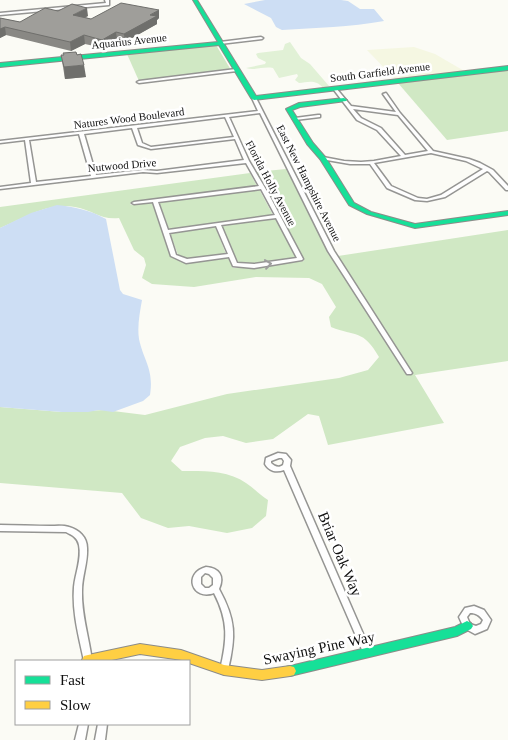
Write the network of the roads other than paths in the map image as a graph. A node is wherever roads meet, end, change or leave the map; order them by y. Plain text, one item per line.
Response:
1 (107, 0) edge
2 (195, 0) edge
3 (0, 14) edge
4 (261, 38) dead end
5 (220, 43) junction
6 (0, 65) edge
7 (508, 68) edge
8 (236, 70) junction
9 (139, 82) dead end
10 (335, 89) junction
11 (385, 94) dead end
12 (254, 98) junction
13 (346, 104) junction
14 (260, 112) junction
15 (399, 114) junction
16 (227, 116) junction
17 (318, 116) dead end
18 (296, 120) junction
19 (134, 126) junction
20 (81, 132) junction
21 (27, 138) junction
22 (236, 138) junction
23 (0, 142) edge
24 (431, 152) junction
25 (403, 155) junction
26 (323, 158) junction
27 (247, 161) junction
28 (371, 162) junction
29 (486, 169) junction
30 (94, 177) junction
31 (34, 184) junction
32 (262, 187) junction
33 (0, 188) edge
34 (508, 189) edge
35 (155, 200) junction
36 (134, 203) dead end
37 (508, 213) edge
38 (277, 216) junction
39 (218, 224) junction
40 (166, 232) junction
41 (231, 255) junction
42 (409, 373) dead end
43 (286, 466) dead end
44 (0, 528) edge
45 (215, 588) dead end
46 (467, 626) dead end
47 (367, 652) junction
48 (88, 660) edge
49 (224, 670) junction
50 (83, 725) edge
51 (102, 725) edge
52 (80, 740) edge
53 (100, 740) edge

1 - 3 street
2 - 5 street, East New Hampshire Avenue
4 - 5 street, Aquarius Avenue
5 - 6 street, Aquarius Avenue
5 - 8 street, East New Hampshire Avenue
7 - 10 street, South Garfield Avenue
8 - 9 street
8 - 12 street, East New Hampshire Avenue
10 - 12 street, South Garfield Avenue
10 - 13 street
11 - 15 street
12 - 14 street, East New Hampshire Avenue
13 - 15 street
13 - 18 street
13 - 25 street
14 - 16 street, Natures Wood Boulevard
14 - 42 street, East New Hampshire Avenue
15 - 24 street
16 - 19 street, Natures Wood Boulevard
16 - 22 street, Florida Holly Avenue
17 - 18 street
18 - 26 street
19 - 20 street, Natures Wood Boulevard
19 - 22 street
20 - 21 street, Natures Wood Boulevard
20 - 30 street
21 - 23 street, Natures Wood Boulevard
21 - 31 street
22 - 27 street, Florida Holly Avenue
24 - 25 street
24 - 29 street
25 - 28 street
26 - 28 street
26 - 37 street
27 - 30 street, Nutwood Drive
27 - 32 street, Florida Holly Avenue
28 - 29 street
29 - 34 street
30 - 31 street, Nutwood Drive
31 - 33 street, Nutwood Drive
32 - 35 street
32 - 38 street, Florida Holly Avenue
35 - 36 street
35 - 40 street
38 - 39 street
41 -> 38 street, Florida Holly Avenue
39 - 40 street
39 - 41 street
40 - 41 street
43 - 47 street, Briar Oak Way
44 - 48 street
45 - 49 street
46 - 47 street, Swaying Pine Way
47 - 49 street, Swaying Pine Way
48 - 49 street, Swaying Pine Way
50 - 52 street
51 - 53 street

